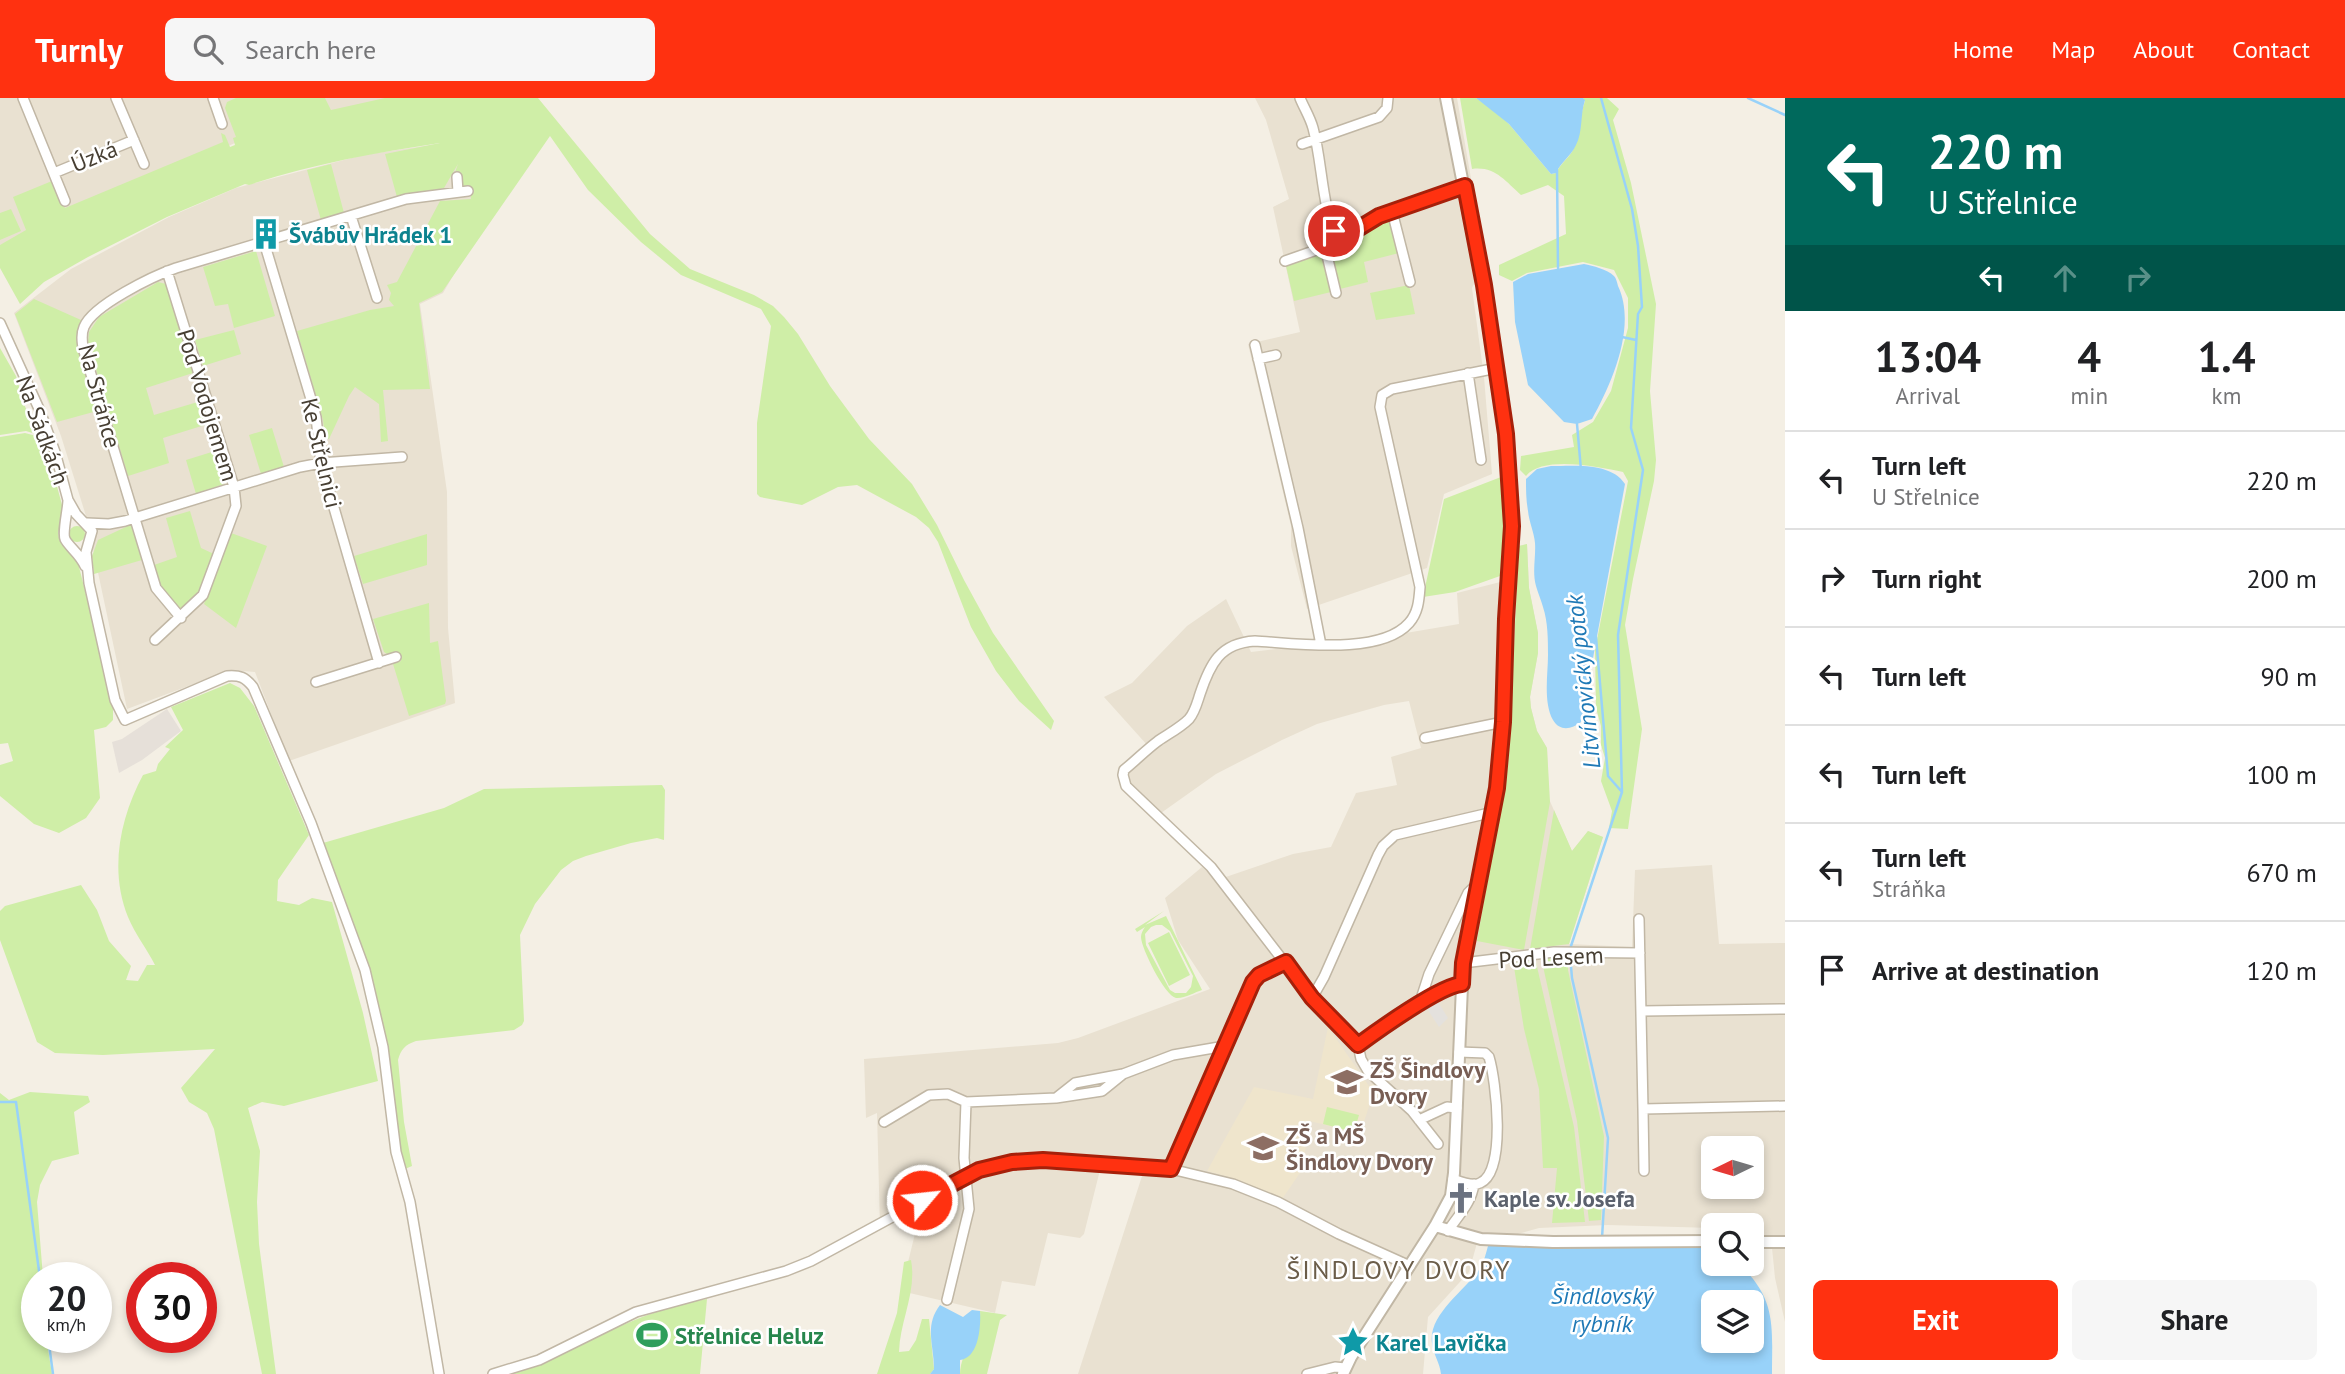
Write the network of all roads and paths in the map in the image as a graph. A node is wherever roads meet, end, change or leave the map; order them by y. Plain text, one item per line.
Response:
1 (23, 98) edge
2 (116, 98) edge
3 (1300, 98) edge
4 (1388, 98) edge
5 (1447, 98) edge
6 (215, 99) edge
7 (222, 124) dead end
8 (134, 140) junction
9 (1316, 140) junction
10 (1303, 144) dead end
11 (144, 164) dead end
12 (54, 173) junction
13 (457, 177) dead end
14 (1465, 186) junction
15 (468, 191) dead end
16 (458, 192) junction
17 (65, 201) dead end
18 (1392, 211) junction
19 (351, 216) junction
20 (1338, 241) junction
21 (264, 242) junction
22 (1325, 247) junction
23 (1285, 261) dead end
24 (167, 271) junction
25 (1410, 282) dead end
26 (1336, 293) dead end
27 (377, 298) dead end
28 (0, 323) edge
29 (1255, 345) dead end
30 (1276, 355) dead end
31 (1258, 359) junction
32 (1497, 368) junction
33 (1468, 373) junction
34 (402, 457) dead end
35 (1480, 460) dead end
36 (321, 463) junction
37 (234, 487) junction
38 (68, 499) junction
39 (134, 518) junction
40 (85, 522) junction
41 (109, 524) junction
42 (66, 526) junction
43 (89, 541) junction
44 (71, 546) junction
45 (86, 567) junction
46 (181, 618) junction
47 (155, 640) dead end
48 (1321, 645) junction
49 (396, 657) dead end
50 (379, 663) junction
51 (316, 682) dead end
52 (1503, 722) junction
53 (1425, 738) dead end
54 (1492, 815) junction
55 (1479, 884) junction
56 (1639, 919) dead end
57 (1640, 953) junction
58 (1286, 962) junction
59 (1463, 963) junction
60 (1462, 984) junction
61 (1312, 998) junction
62 (1419, 1005) junction
63 (1785, 1009) edge
64 (1642, 1011) junction
65 (1358, 1045) junction
66 (1225, 1046) junction
67 (1459, 1052) junction
68 (966, 1102) junction
69 (1785, 1106) edge
70 (1457, 1108) junction
71 (1643, 1109) junction
72 (1419, 1120) junction
73 (884, 1122) dead end
74 (1438, 1144) dead end
75 (1171, 1169) junction
76 (1644, 1171) dead end
77 (966, 1177) junction
78 (1453, 1179) junction
79 (1474, 1184) junction
80 (1435, 1226) junction
81 (1448, 1231) junction
82 (1701, 1241) edge
83 (1764, 1242) edge
84 (1785, 1242) edge
85 (1409, 1266) junction
86 (947, 1300) dead end
87 (1344, 1371) edge
88 (439, 1374) edge
89 (493, 1374) edge
90 (1307, 1374) edge

1 - 12 street, Úzká
2 - 8 street, Úzká
3 - 9 street
4 - 9 street
5 - 14 street
6 - 7 street
8 - 11 street, Úzká
8 - 12 street, Úzká
9 - 10 street
9 - 20 street
12 - 17 street, Úzká
13 - 16 street
14 - 18 street
14 - 32 street
15 - 16 street, Na Stráňce
16 - 19 street, Na Stráňce
18 - 20 street
18 - 25 street
19 - 21 street, Na Stráňce
19 - 27 street
20 - 22 street
21 - 24 street, Na Stráňce
21 - 36 street, Ke Střelnici
22 - 23 street
22 - 26 street
24 - 37 street, Pod Vodojemem
24 - 39 street, Na Stráňce
28 - 38 street, Na Sádkách
29 - 31 street
30 - 31 street
31 - 48 street
32 - 33 street
32 - 52 street
33 - 35 street
33 - 48 street
34 - 36 street
36 - 37 street
36 - 50 street, Ke Střelnici
37 - 39 street
37 - 46 street, Pod Vodojemem
38 - 40 street, Na Sádkách
38 - 42 street, Na Sádkách
39 - 41 street
39 - 46 street, Na Stráňce
40 - 41 street
40 - 42 street
40 - 43 street
41 - 43 street
42 - 44 street
43 - 44 street
43 - 45 street
44 - 45 street
45 - 88 street
46 - 47 street, Pod Vodojemem
48 - 58 street
49 - 50 street
50 - 51 street
52 - 53 street
52 - 54 street
54 - 55 street
54 - 61 street
55 - 59 street
55 - 62 street
56 - 57 street
57 - 59 street, Pod Lesem
57 - 64 street
58 - 61 street
58 - 66 street
59 - 60 street
60 - 62 street
60 - 67 street
61 - 65 street
62 - 65 street
63 - 64 street
64 - 71 street
65 - 72 street
66 - 68 street
66 - 75 street
67 - 70 street
67 - 79 street
68 - 73 street
68 - 77 street
69 - 71 street
70 - 72 street
70 - 78 street
71 - 76 street
72 - 74 street
75 - 77 street
75 - 85 street
77 - 86 street
77 - 89 street
78 - 79 street
78 - 80 street
79 - 81 street
80 - 81 street
80 - 85 street
81 - 82 street
83 - 84 street
85 - 87 street
87 - 90 street

